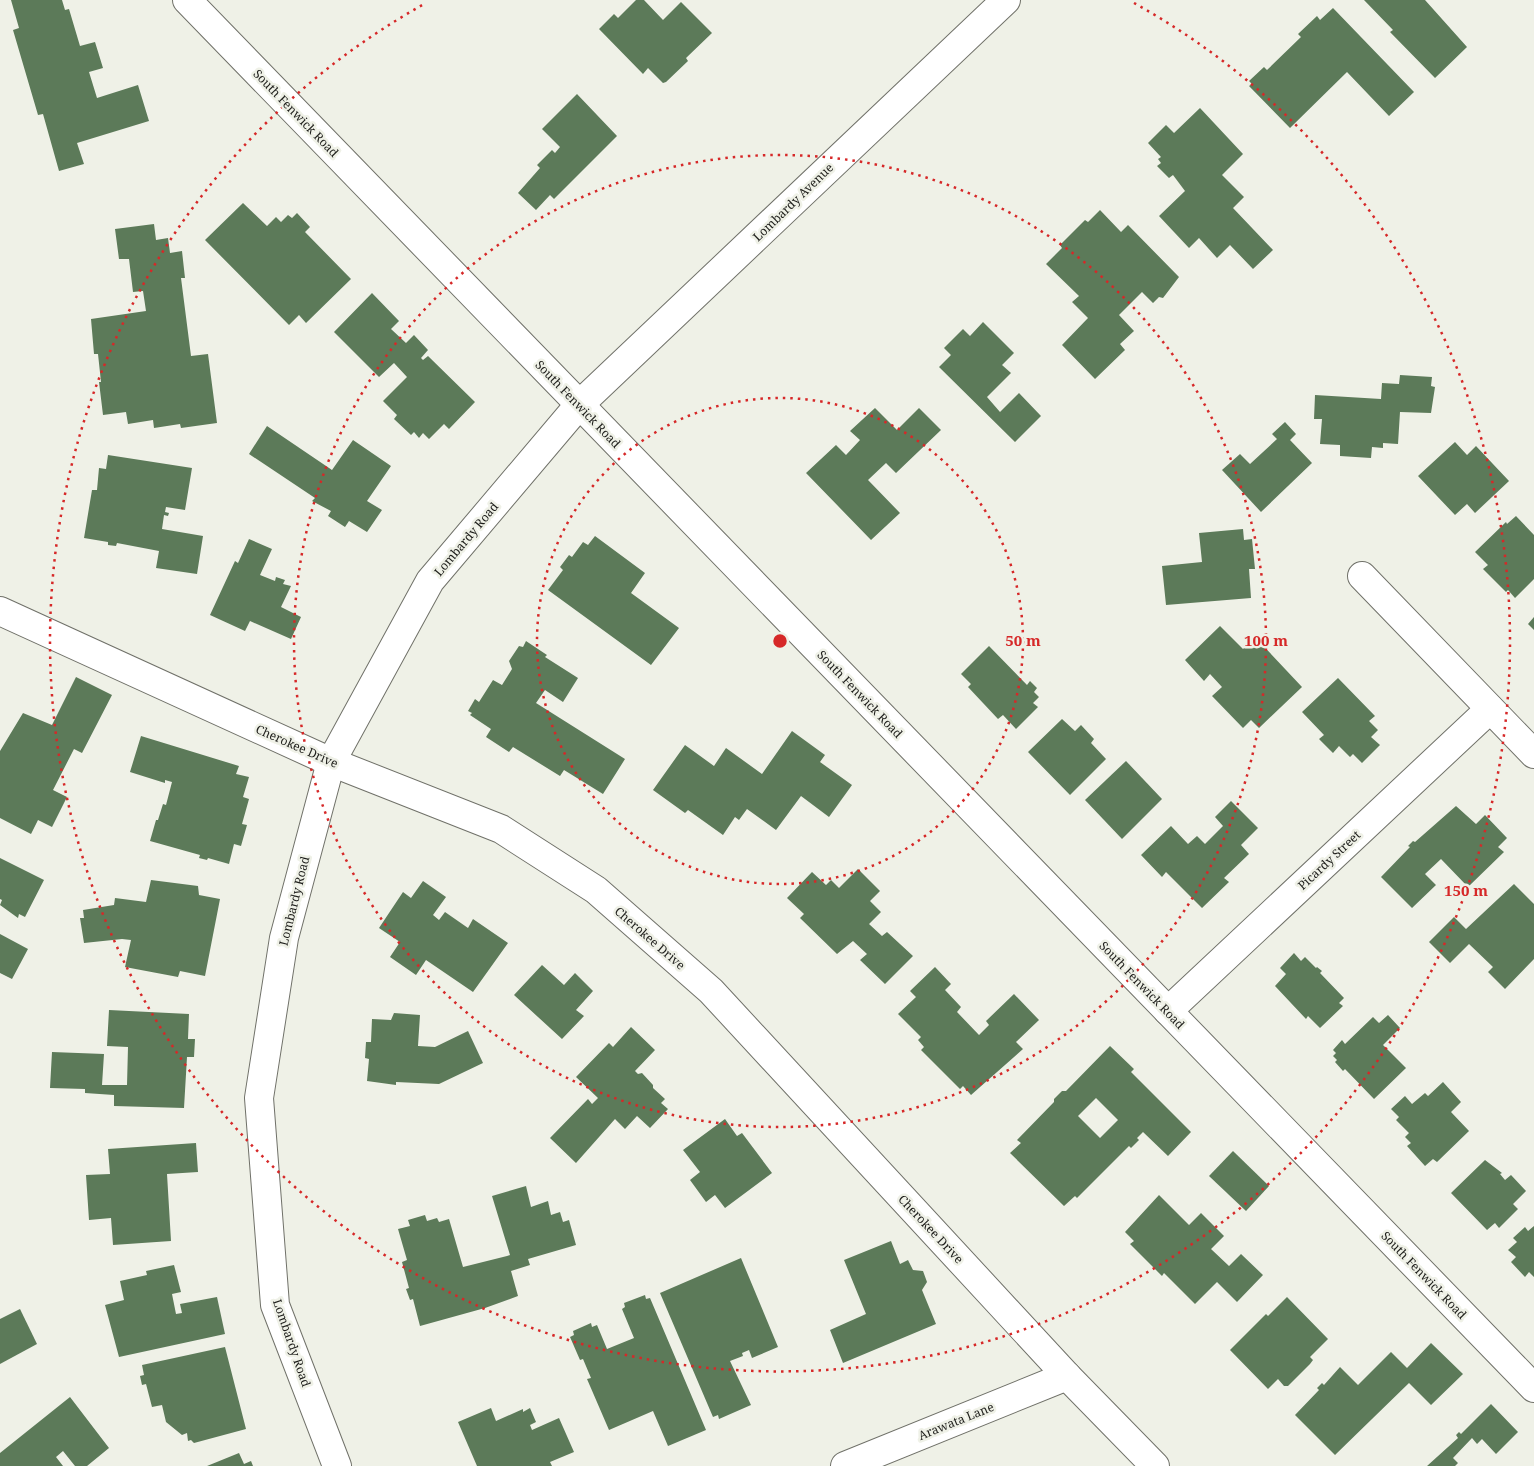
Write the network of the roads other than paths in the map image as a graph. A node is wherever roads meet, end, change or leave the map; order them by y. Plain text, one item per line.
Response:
1 (187, 0) edge
2 (1006, 0) edge
3 (579, 405) junction
4 (1362, 576) dead end
5 (0, 611) edge
6 (1490, 709) junction
7 (1534, 754) edge
8 (331, 762) junction
9 (1168, 1011) junction
10 (1067, 1376) junction
11 (1534, 1388) edge
12 (337, 1466) edge
13 (845, 1466) edge
14 (1154, 1466) edge

1 - 3 street, South Fenwick Road
2 - 3 street, Lombardy Avenue
3 - 8 street, Lombardy Road
3 - 9 street, South Fenwick Road
4 - 6 street
5 - 8 street, Cherokee Drive
6 - 7 street
6 - 9 street, Picardy Street
8 - 10 street, Cherokee Drive
8 - 12 street, Lombardy Road
9 - 11 street, South Fenwick Road
10 - 13 street, Arawata Lane
10 - 14 street, Cherokee Drive

